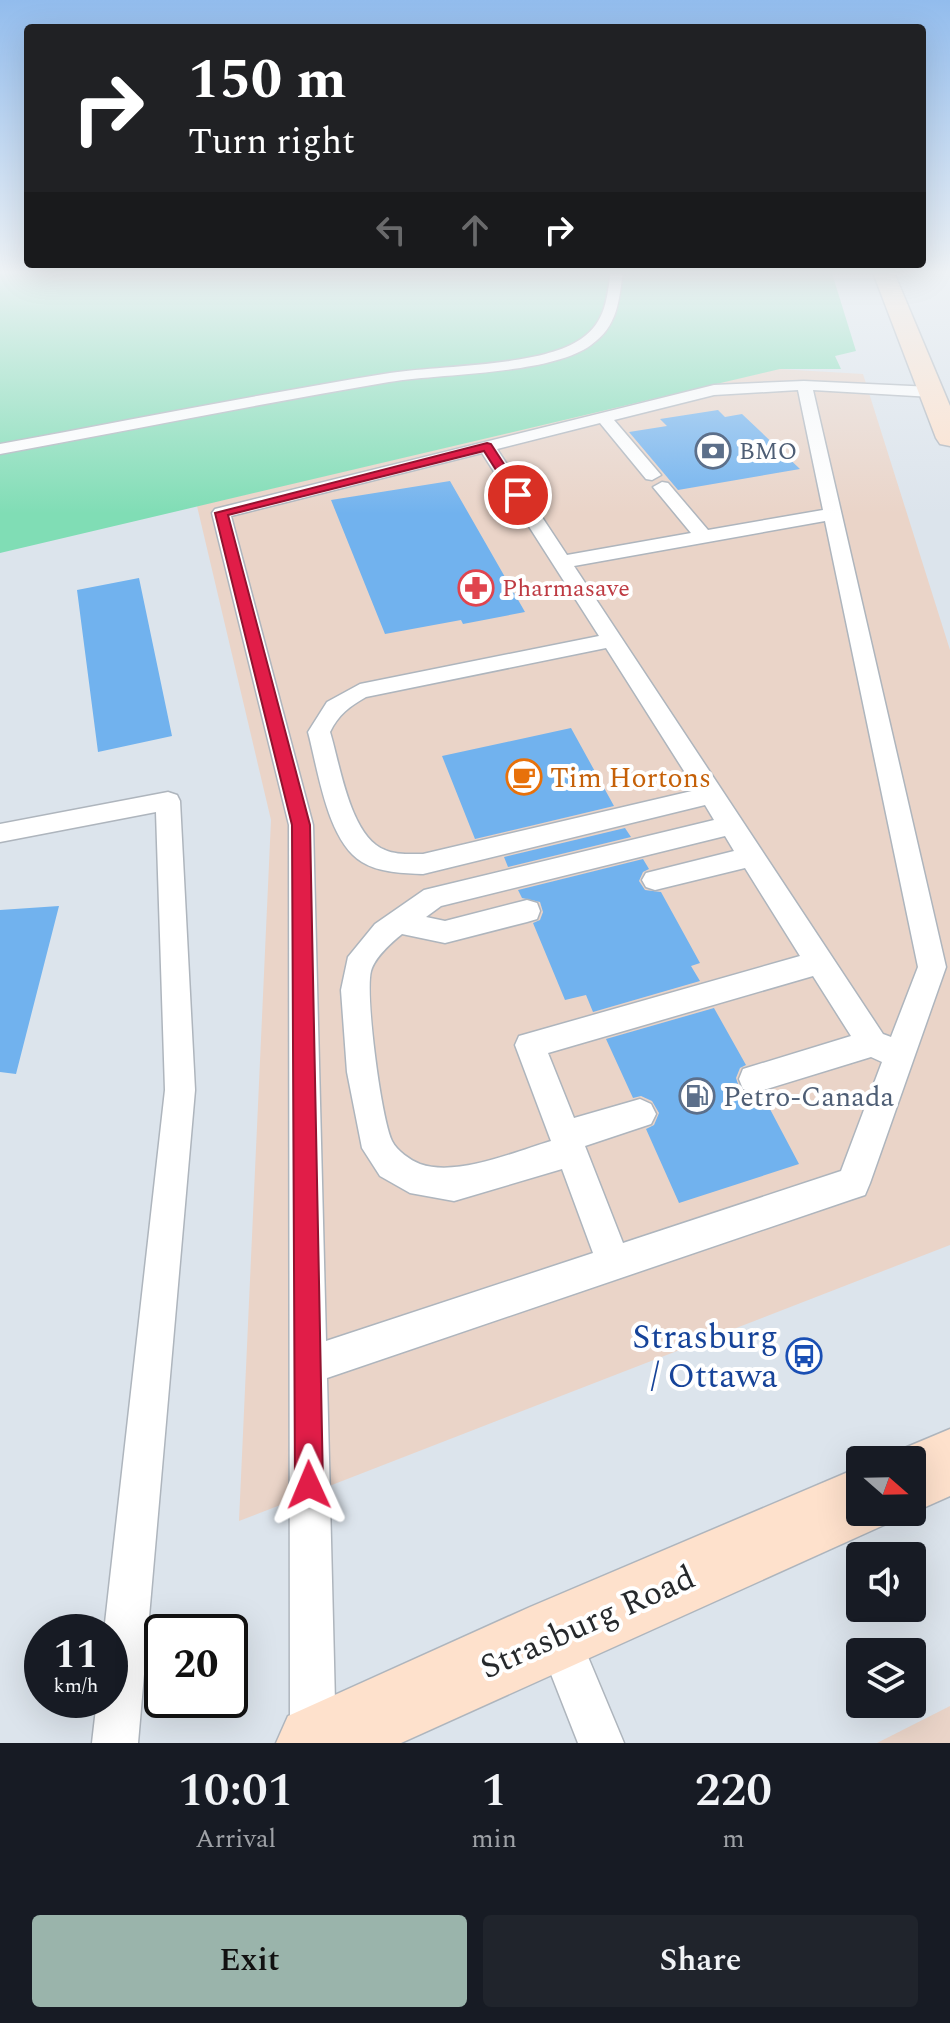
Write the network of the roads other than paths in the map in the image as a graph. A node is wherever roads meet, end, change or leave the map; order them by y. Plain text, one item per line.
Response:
1 (568, 351) edge
2 (915, 351) edge
3 (804, 385) junction
4 (932, 392) junction
5 (604, 418) junction
6 (950, 438) edge
7 (487, 447) junction
8 (0, 449) edge
9 (832, 514) junction
10 (704, 537) junction
11 (562, 562) junction
12 (613, 640) junction
13 (712, 795) junction
14 (732, 825) junction
15 (0, 833) edge
16 (752, 856) junction
17 (655, 880) dead end
18 (527, 911) dead end
19 (401, 923) junction
20 (820, 962) junction
21 (886, 1049) junction
22 (754, 1079) dead end
23 (640, 1114) dead end
24 (569, 1144) junction
25 (614, 1263) junction
26 (308, 1366) junction
27 (950, 1462) edge
28 (926, 1473) edge
29 (846, 1507) edge
30 (556, 1633) junction
31 (115, 1743) edge
32 (314, 1743) edge
33 (601, 1743) edge

1 - 8 lane
2 - 4 main road
3 - 4 lane
3 - 5 lane
3 - 9 lane
4 - 6 main road
5 - 7 lane
5 - 10 lane
7 - 11 lane
7 - 26 lane
9 - 10 lane
9 - 21 lane
10 - 11 lane
11 - 12 lane
12 - 13 lane
12 - 13 lane
13 - 14 lane
14 - 16 lane
14 - 19 lane
15 - 31 lane
16 - 17 lane
16 - 20 lane
18 - 19 lane
19 - 24 lane
20 - 21 lane
20 - 24 lane
21 - 22 lane
21 - 25 lane
23 - 24 lane
24 - 25 lane
25 - 26 lane
26 - 32 lane
27 - 28 main road
29 - 30 main road, Strasburg Road
30 - 32 main road, Strasburg Road
30 - 33 lane

